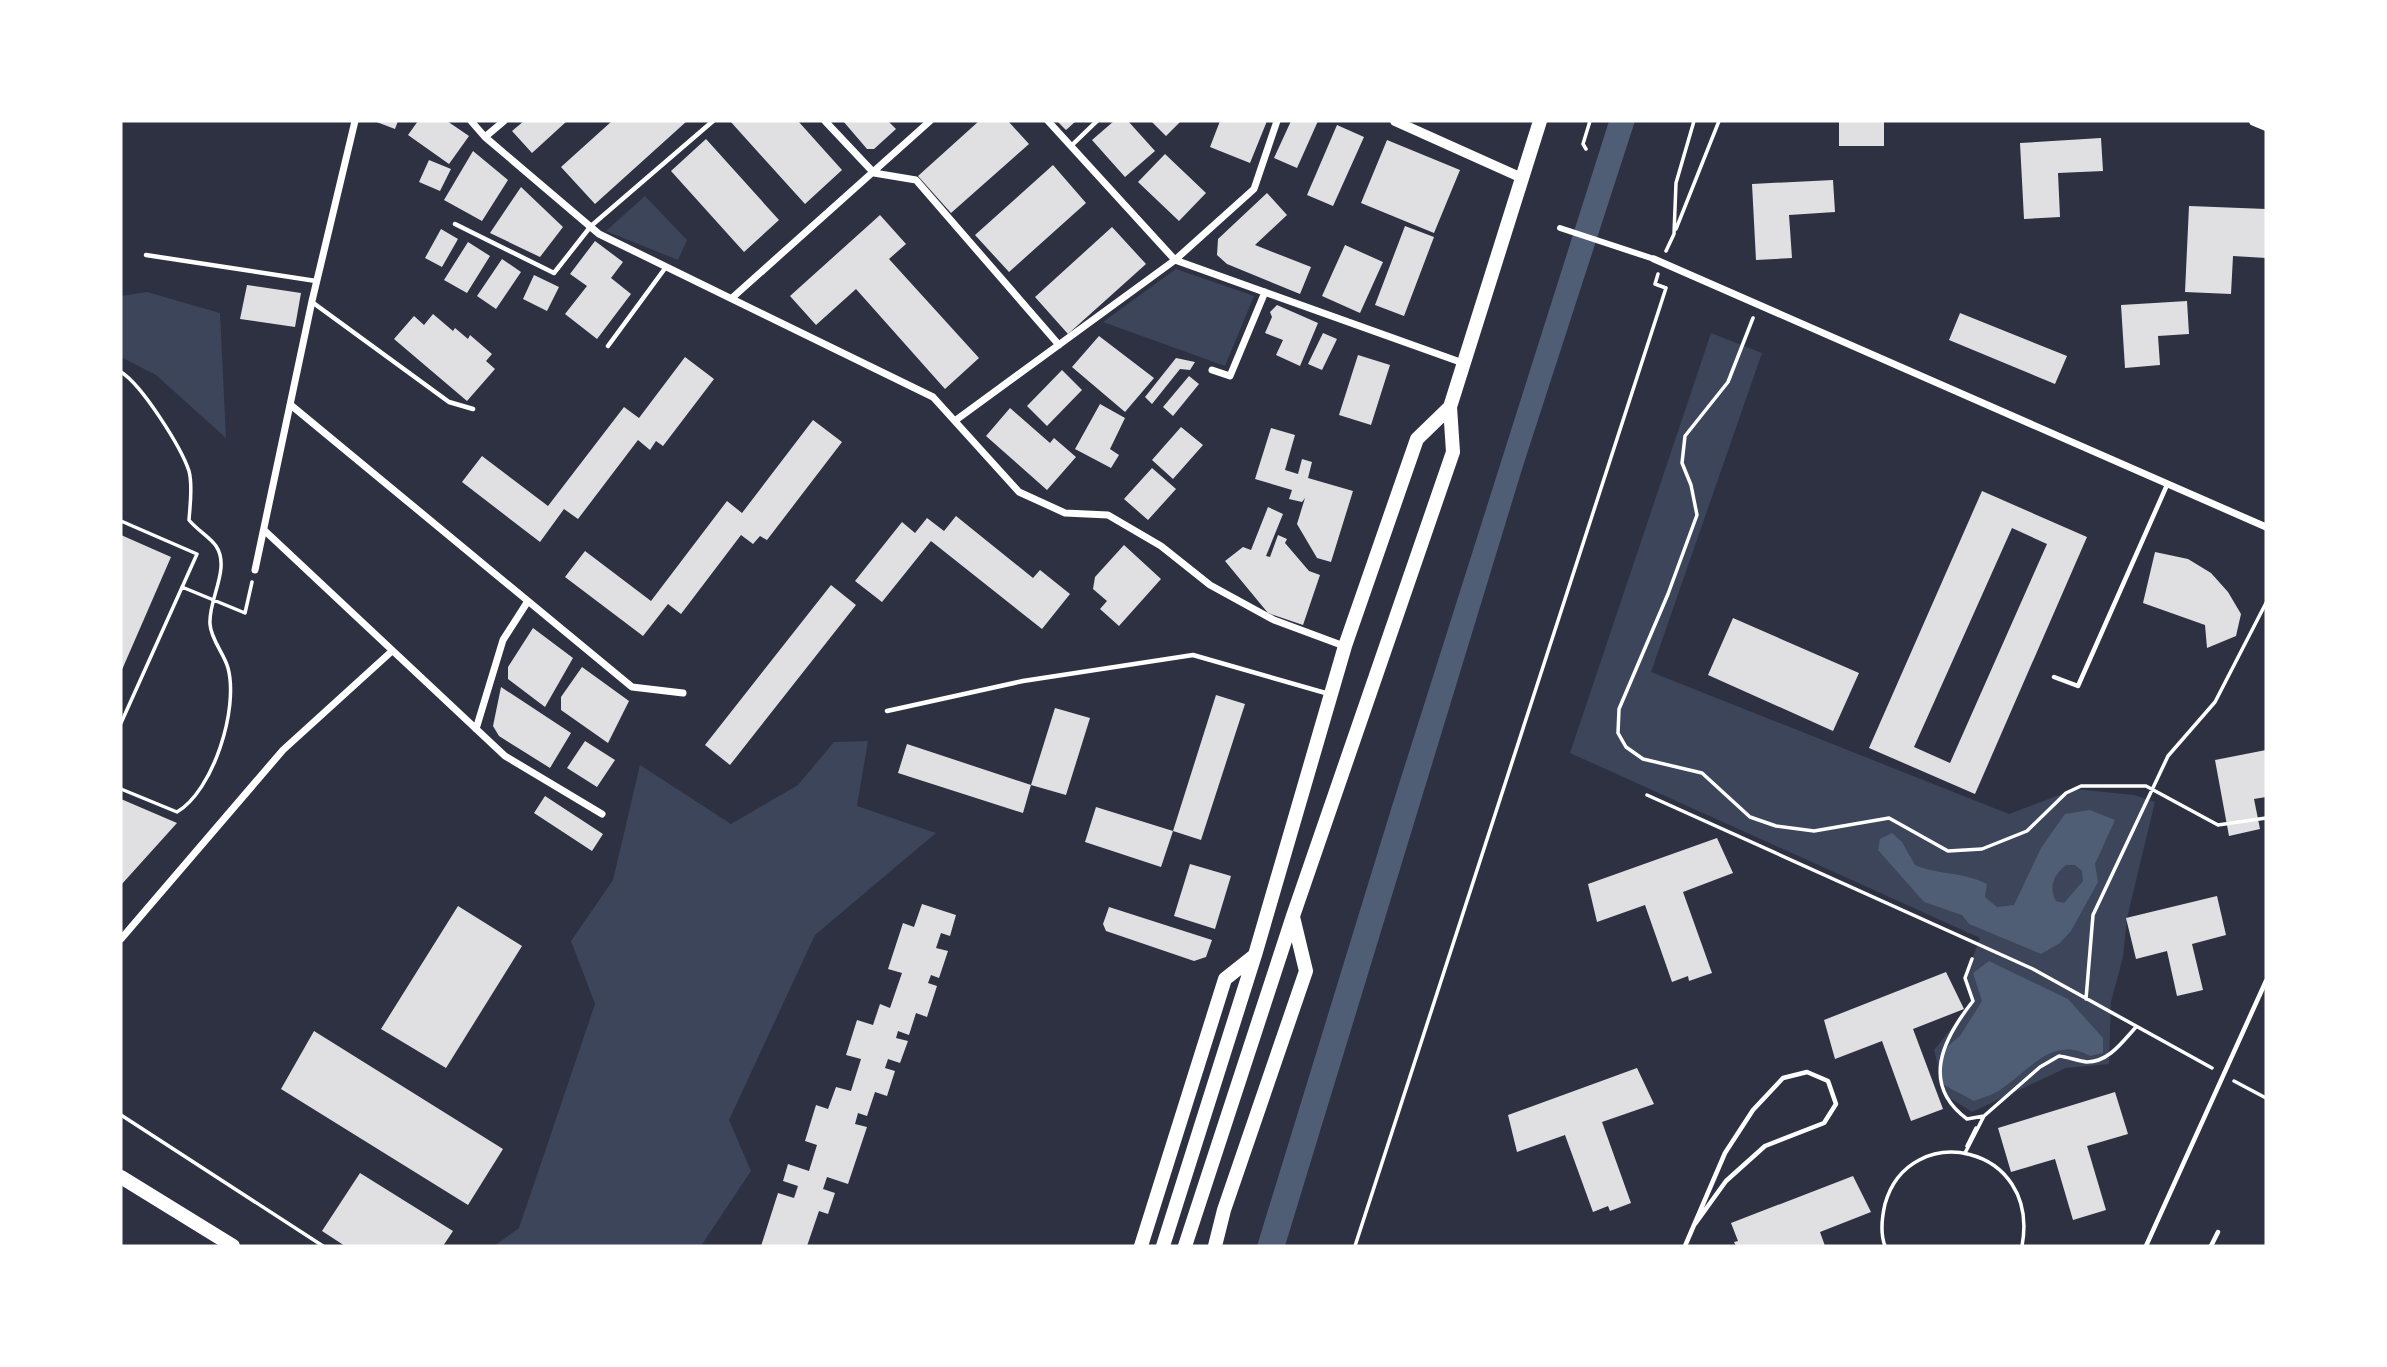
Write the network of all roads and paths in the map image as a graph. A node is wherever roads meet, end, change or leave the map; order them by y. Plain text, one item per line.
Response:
1 (355, 121) edge
2 (471, 121) edge
3 (504, 121) edge
4 (713, 121) edge
5 (825, 121) edge
6 (930, 121) edge
7 (1048, 121) edge
8 (1097, 121) edge
9 (1277, 121) edge
10 (1395, 121) edge
11 (1541, 121) edge
12 (1590, 121) edge
13 (1694, 121) edge
14 (1718, 121) edge
15 (2254, 121) edge
16 (2266, 126) edge
17 (485, 137) junction
18 (1071, 146) junction
19 (1586, 149) dead end
20 (874, 173) junction
21 (1522, 178) junction
22 (455, 224) dead end
23 (591, 226) junction
24 (1560, 228) dead end
25 (1674, 234) junction
26 (145, 255) dead end
27 (1175, 260) junction
28 (1658, 260) junction
29 (666, 267) junction
30 (316, 281) junction
31 (1265, 292) junction
32 (732, 298) junction
33 (312, 301) junction
34 (1758, 306) junction
35 (1059, 345) junction
36 (608, 346) dead end
37 (1464, 363) junction
38 (1212, 370) dead end
39 (121, 372) edge
40 (292, 405) junction
41 (1450, 407) junction
42 (473, 409) dead end
43 (956, 420) junction
44 (2167, 485) junction
45 (121, 521) edge
46 (2266, 527) edge
47 (264, 530) junction
48 (255, 570) joint
49 (182, 587) junction
50 (212, 599) junction
51 (528, 601) junction
52 (2266, 603) edge
53 (1345, 646) junction
54 (392, 651) junction
55 (2054, 677) dead end
56 (683, 693) dead end
57 (1330, 694) junction
58 (887, 711) dead end
59 (121, 723) edge
60 (476, 729) junction
61 (121, 789) edge
62 (2152, 789) junction
63 (1647, 795) dead end
64 (602, 814) dead end
65 (2266, 818) edge
66 (1293, 916) junction
67 (121, 939) edge
68 (1255, 955) junction
69 (1972, 959) dead end
70 (2266, 981) edge
71 (2086, 999) junction
72 (2136, 1027) junction
73 (2223, 1074) junction
74 (2266, 1098) edge
75 (121, 1115) edge
76 (1984, 1116) junction
77 (1965, 1153) junction
78 (121, 1177) edge
79 (1695, 1224) junction
80 (2218, 1232) dead end
81 (233, 1246) edge
82 (323, 1246) edge
83 (1141, 1246) edge
84 (1163, 1246) edge
85 (1185, 1246) edge
86 (1215, 1246) edge
87 (1356, 1246) edge
88 (1685, 1246) edge
89 (1885, 1246) edge
90 (2022, 1246) edge
91 (2146, 1246) edge
92 (2211, 1246) edge

1 - 30 street
2 - 17 street
3 - 17 street
4 - 23 lane
5 - 20 street
6 - 20 street
7 - 18 street
8 - 18 lane
9 - 27 street
10 - 21 street
11 - 21 main road
12 - 19 path
13 - 25 path
14 - 25 path
15 - 16 street
17 - 23 street
18 - 27 street
20 - 32 street
20 - 35 street
21 - 37 main road
22 - 23 lane
23 - 29 street
24 - 28 street
25 - 28 path
26 - 30 lane
27 - 31 street
27 - 35 street
28 - 34 street
28 - 87 path
29 - 32 street
29 - 36 lane
30 - 33 street
31 - 37 street
31 - 38 street
32 - 43 street
33 - 40 street
33 - 42 lane
34 - 44 street
34 - 62 path
35 - 43 street
37 - 41 main road
39 - 50 path
40 - 47 street
40 - 51 street
41 - 53 main road
41 - 66 main road
43 - 53 street
44 - 46 street
44 - 55 lane
45 - 49 path
47 - 48 street
47 - 54 street
48 - 50 path
49 - 50 path
49 - 59 path
50 - 61 path
51 - 56 street
51 - 60 street
52 - 62 path
53 - 57 main road
54 - 60 street
54 - 67 street
57 - 58 lane
57 - 68 main road
60 - 64 street
62 - 65 path
62 - 71 path
63 - 71 path
66 - 85 main road
66 - 86 main road
68 - 83 main road
68 - 84 main road
69 - 76 path
70 - 73 lane
71 - 72 path
72 - 73 path
72 - 76 path
73 - 74 path
73 - 91 lane
75 - 82 path
76 - 77 path
77 - 89 path
77 - 90 path
78 - 81 main road
79 - 79 lane
79 - 88 lane
80 - 92 lane

